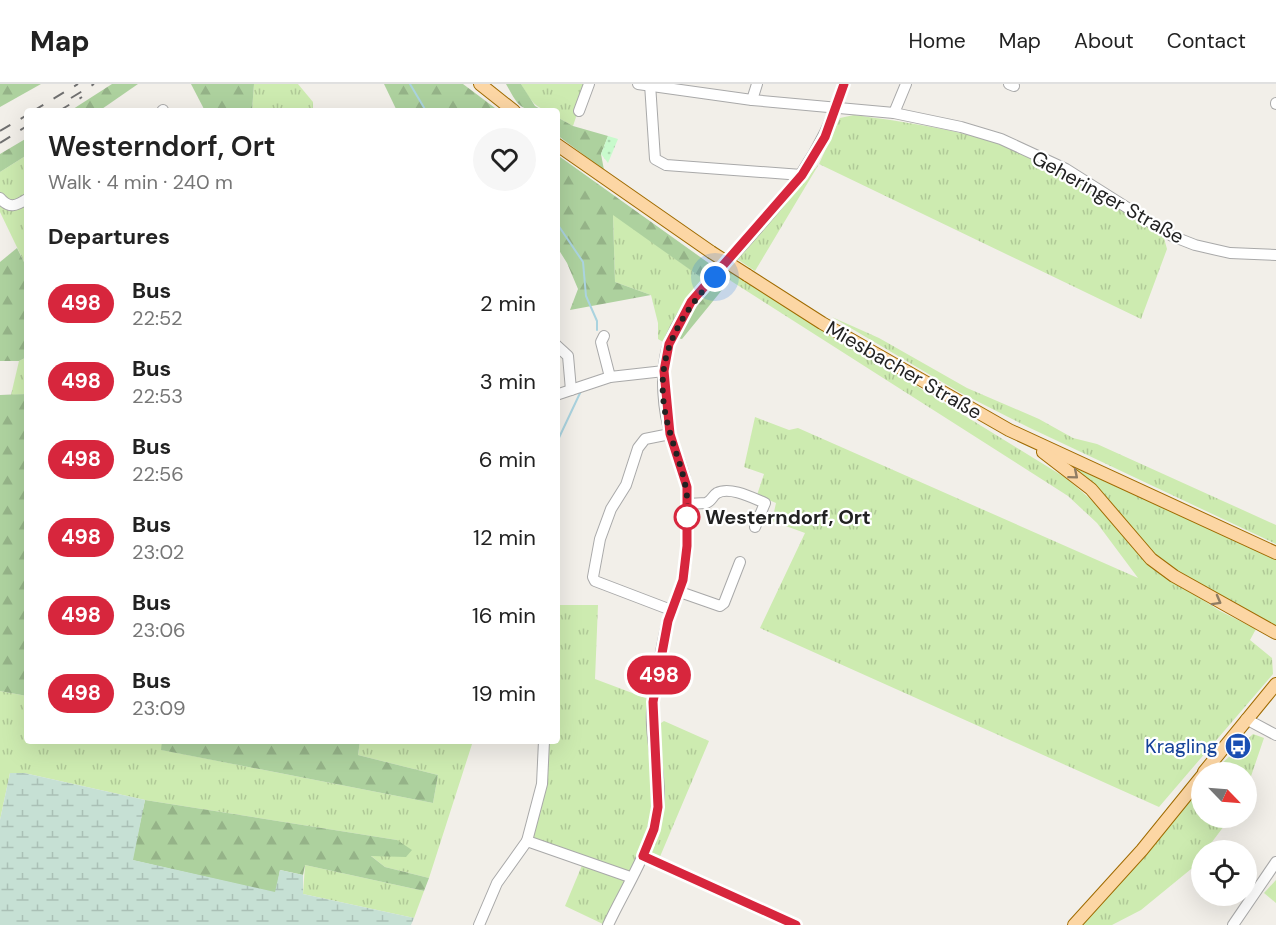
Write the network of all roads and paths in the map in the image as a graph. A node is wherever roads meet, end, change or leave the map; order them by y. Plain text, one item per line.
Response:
1 (480, 84) edge
2 (589, 84) edge
3 (757, 84) edge
4 (844, 84) edge
5 (906, 84) edge
6 (645, 85) edge
7 (752, 100) junction
8 (510, 108) edge
9 (837, 108) junction
10 (579, 111) dead end
11 (894, 113) junction
12 (560, 147) edge
13 (802, 175) junction
14 (0, 198) edge
15 (24, 200) edge
16 (1276, 255) edge
17 (604, 336) dead end
18 (560, 349) edge
19 (664, 371) junction
20 (610, 377) junction
21 (571, 390) junction
22 (560, 394) edge
23 (1009, 430) junction
24 (670, 434) junction
25 (687, 504) junction
26 (755, 527) dead end
27 (1276, 553) edge
28 (740, 562) dead end
29 (680, 592) junction
30 (671, 610) junction
31 (1259, 623) junction
32 (1276, 633) edge
33 (1276, 639) edge
34 (1275, 685) edge
35 (1246, 719) junction
36 (1276, 735) edge
37 (544, 744) edge
38 (1212, 762) edge
39 (1191, 790) edge
40 (527, 841) junction
41 (643, 856) junction
42 (1276, 862) edge
43 (630, 877) junction
44 (479, 925) edge
45 (608, 925) edge
46 (796, 925) edge
47 (1074, 925) edge
48 (1233, 925) edge

1 - 8 main road
2 - 10 street
3 - 7 street
4 - 9 street
5 - 11 street
6 - 7 street, Geheringer Straße
6 - 13 street
7 - 9 street, Geheringer Straße
9 - 11 street, Geheringer Straße
9 - 13 street
11 - 16 street, Geheringer Straße
12 - 23 main road, Miesbacher Straße, bridge
13 - 19 street
14 - 15 street
17 - 20 street
18 - 21 street
19 - 20 street
19 - 24 street
20 - 21 street
21 - 22 street
23 - 27 main road, Miesbacher Straße
23 -> 31 main road
24 - 25 street
24 - 30 street
25 - 26 street
25 - 29 street
28 - 29 street
29 - 30 street
30 - 41 street
31 - 32 main road
31 - 33 main road
34 - 35 main road
35 - 36 street
35 - 38 main road
37 - 40 street
39 - 47 main road
40 - 43 street
40 - 44 street
41 - 43 street
41 - 46 street
42 - 48 street
43 - 45 street

